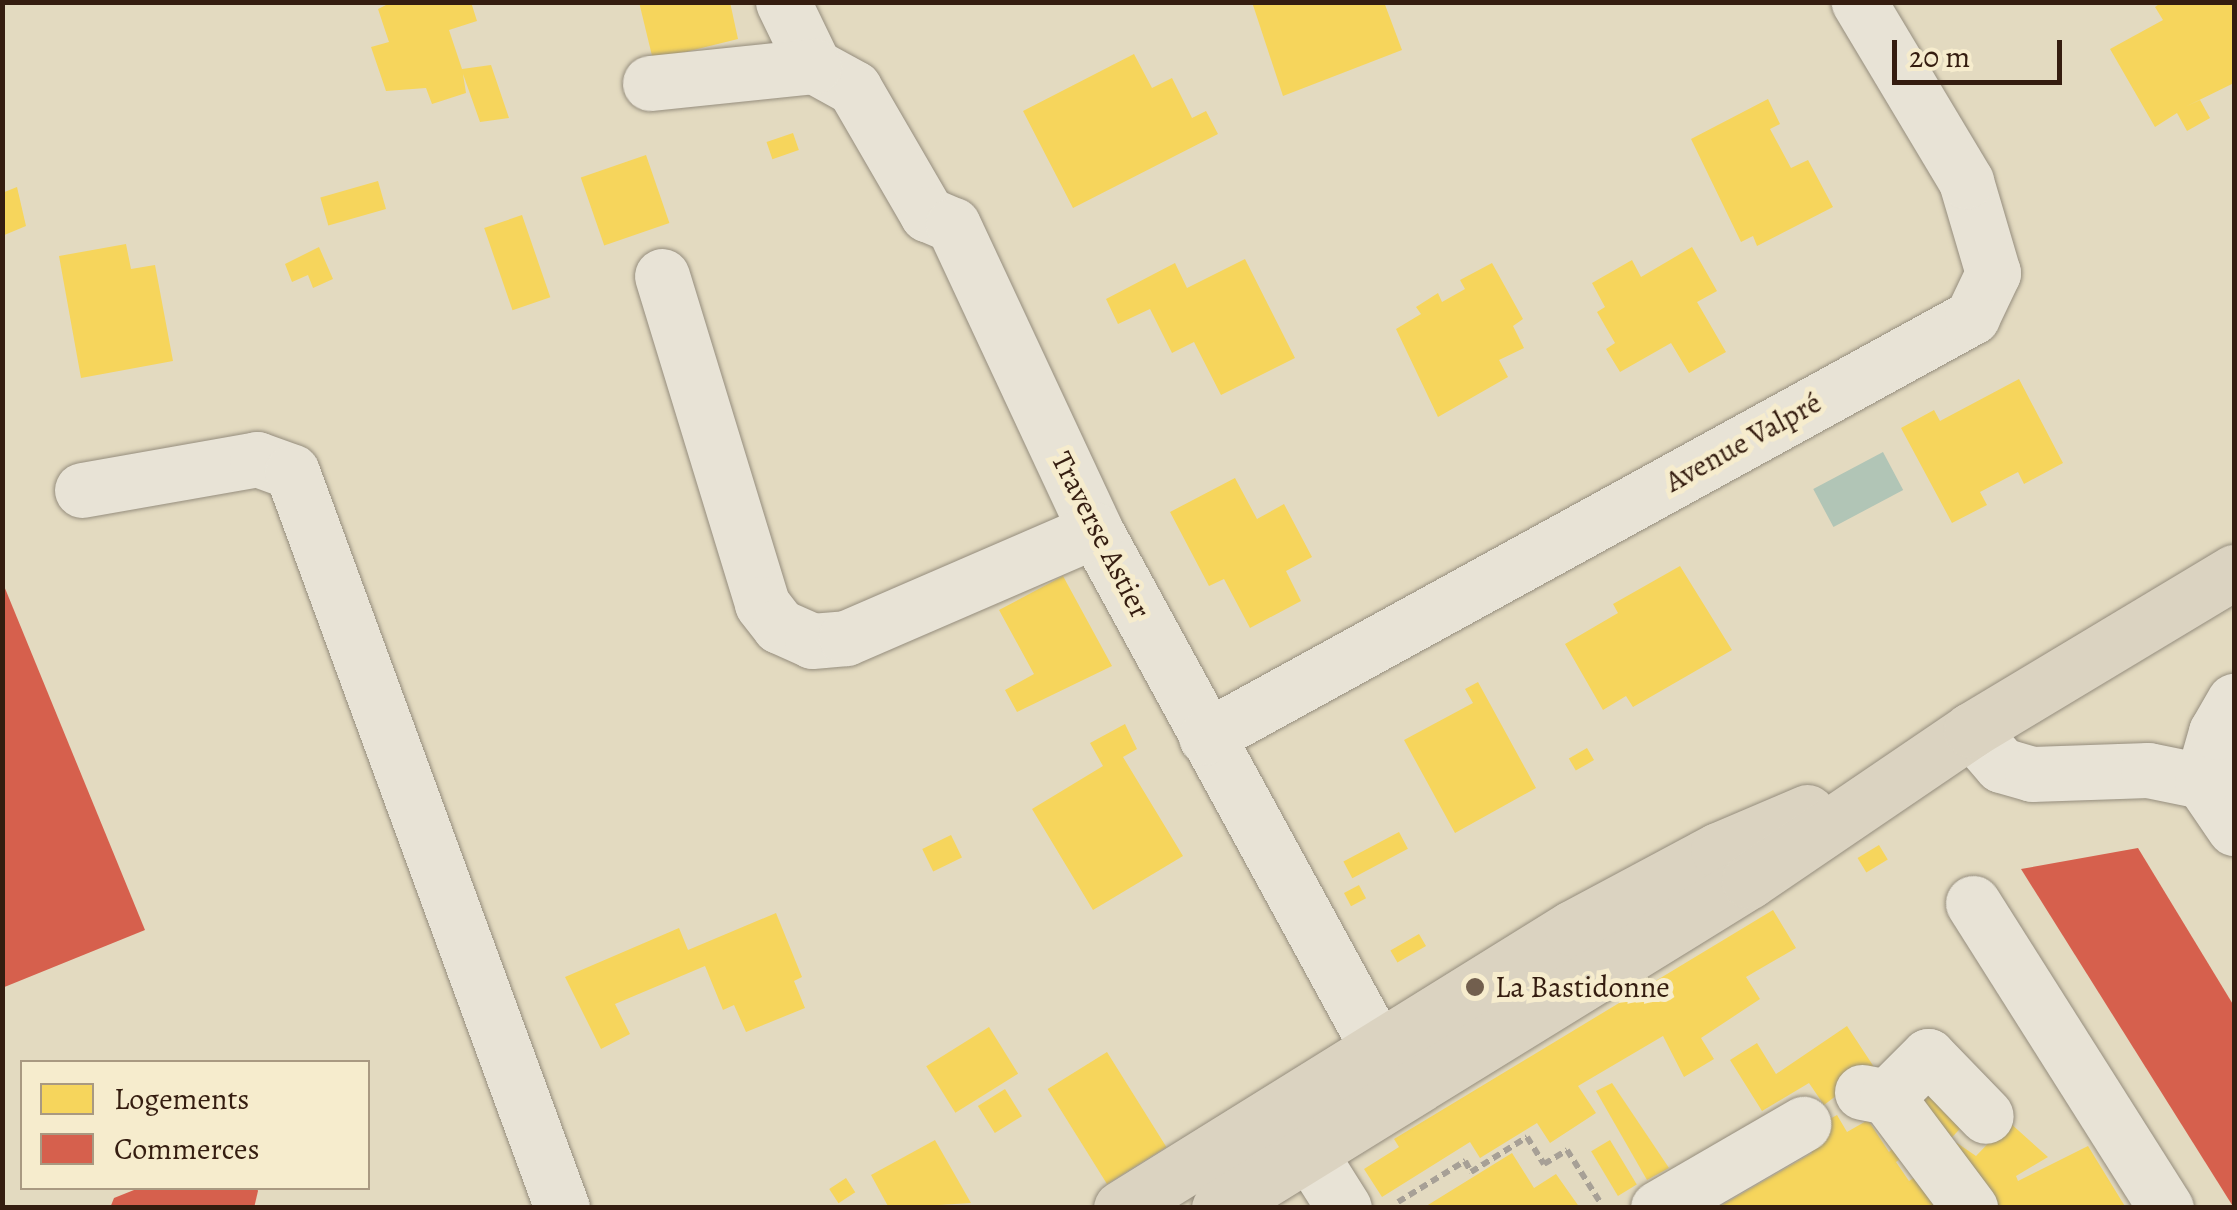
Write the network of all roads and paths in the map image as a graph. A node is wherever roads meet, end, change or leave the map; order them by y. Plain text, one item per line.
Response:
1 (783, 2) edge
2 (1858, 2) edge
3 (814, 66) junction
4 (650, 83) dead end
5 (662, 276) dead end
6 (82, 490) dead end
7 (1095, 530) junction
8 (2234, 572) edge
9 (2234, 701) edge
10 (1971, 730) junction
11 (1206, 737) junction
12 (2202, 781) junction
13 (2234, 828) edge
14 (1973, 903) dead end
15 (1390, 1070) junction
16 (1986, 1116) dead end
17 (1803, 1124) dead end
18 (1295, 1129) junction
19 (562, 1208) edge
20 (1121, 1208) edge
21 (1219, 1208) edge
22 (1344, 1208) edge
23 (1388, 1208) edge
24 (1604, 1208) edge
25 (1658, 1208) edge
26 (1970, 1208) edge
27 (2166, 1208) edge

1 - 3 street
2 - 11 street, Avenue Valpré
3 - 4 street
3 - 7 street, Traverse Astier
5 - 7 street
6 - 19 street
7 - 11 street, Traverse Astier
8 - 10 main road
9 - 12 street
10 - 12 street
10 - 15 main road
11 - 15 street, Traverse Astier
12 - 13 street
14 - 27 street
15 - 18 main road
16 - 26 street
17 - 25 street
18 - 20 main road
18 - 21 main road
18 - 22 street
23 - 24 path

